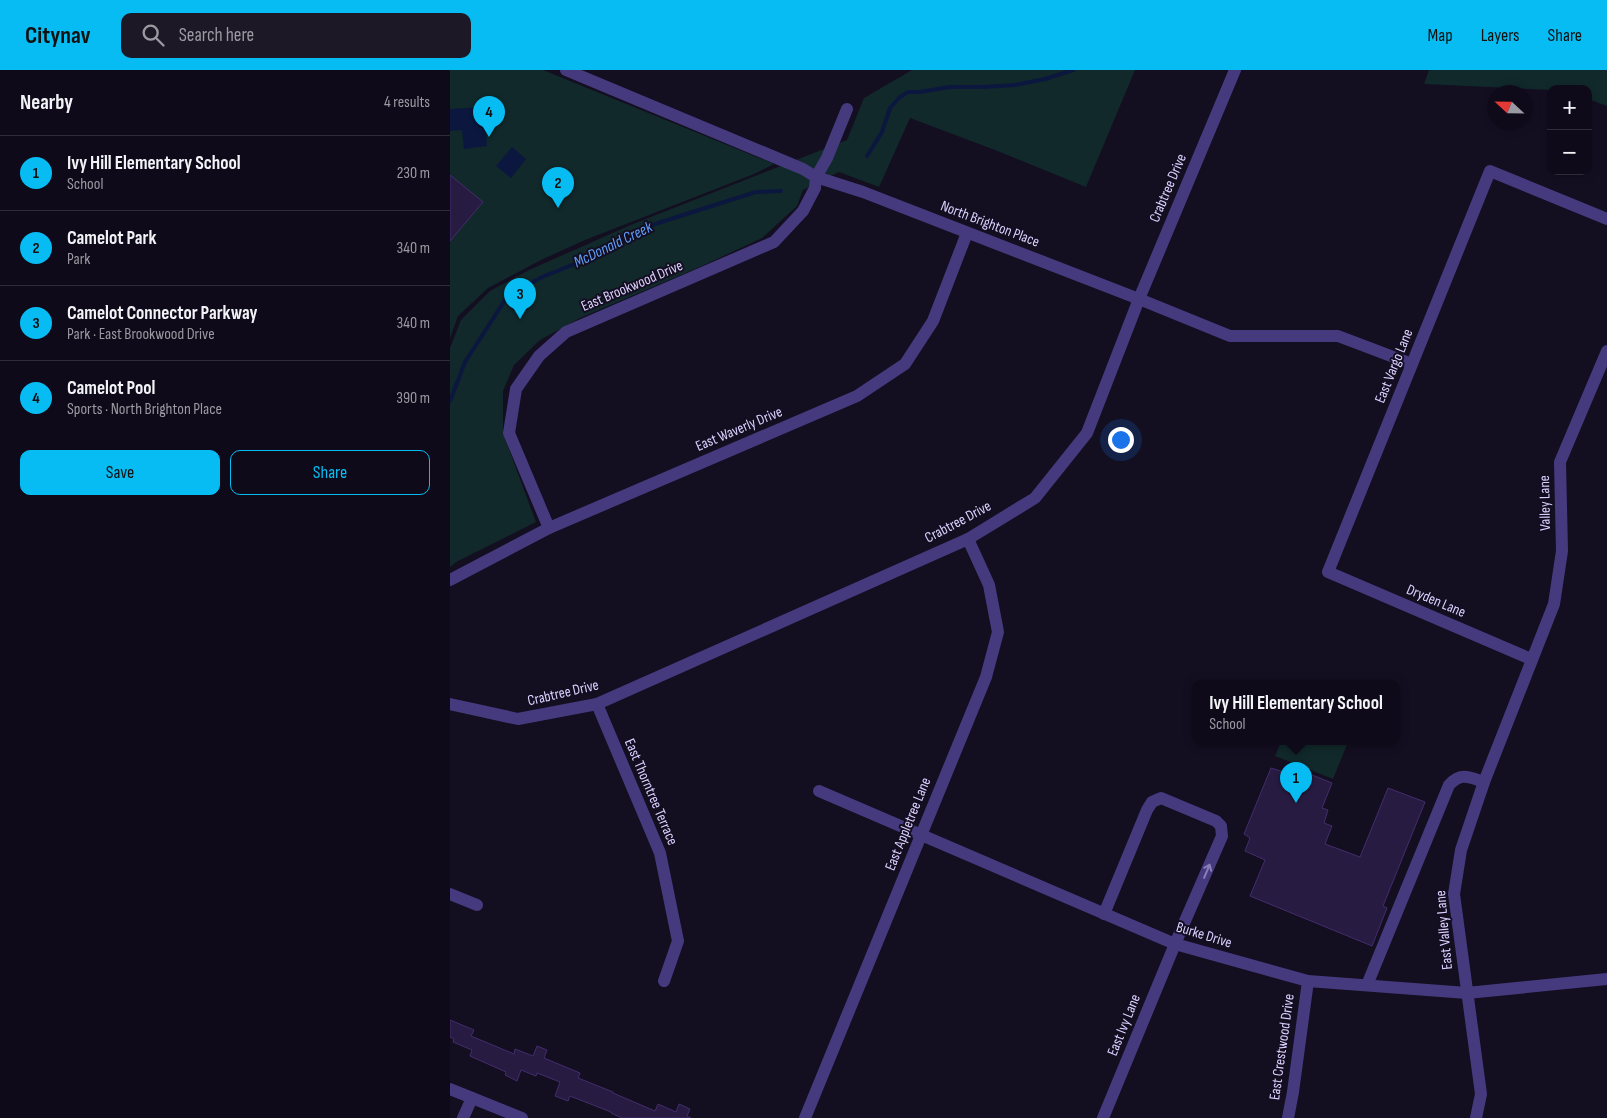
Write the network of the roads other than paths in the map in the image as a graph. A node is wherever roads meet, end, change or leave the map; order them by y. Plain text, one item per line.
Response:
1 (566, 70) edge
2 (1234, 70) edge
3 (847, 109) dead end
4 (816, 177) junction
5 (1607, 219) edge
6 (968, 233) junction
7 (1139, 299) junction
8 (1607, 351) edge
9 (1412, 364) junction
10 (548, 528) junction
11 (968, 538) junction
12 (1328, 572) joint
13 (450, 580) edge
14 (1531, 659) junction
15 (450, 704) edge
16 (597, 704) junction
17 (1484, 782) junction
18 (819, 791) dead end
19 (921, 834) junction
20 (450, 894) edge
21 (477, 905) dead end
22 (1104, 914) junction
23 (1175, 944) junction
24 (1607, 979) edge
25 (664, 981) dead end
26 (1308, 981) junction
27 (1367, 986) junction
28 (1467, 993) junction
29 (450, 1089) edge
30 (472, 1098) junction
31 (463, 1118) edge
32 (522, 1118) edge
33 (805, 1118) edge
34 (1104, 1118) edge
35 (1288, 1118) edge
36 (1476, 1118) edge

1 - 4 street, North Brighton Place
2 - 7 street, Crabtree Drive
3 - 4 street, East Brookwood Drive
4 - 6 street, North Brighton Place
4 - 10 street, East Brookwood Drive
5 - 9 street, East Vargo Lane
6 - 7 street, North Brighton Place
6 - 10 street, East Waverly Drive
7 - 9 street, North Brighton Place
7 - 11 street, Crabtree Drive
8 - 14 street, Valley Lane
9 - 12 street, East Vargo Lane
10 - 13 street, East Waverly Drive
11 - 16 street, Crabtree Drive
11 - 19 street, East Appletree Lane
12 - 14 street, Dryden Lane
14 - 17 street, East Valley Lane
15 - 16 street, Crabtree Drive
16 - 25 street, East Thorntree Terrace
17 - 27 street
17 - 28 street, East Valley Lane
18 - 19 street, Burke Drive
19 - 22 street, Burke Drive
19 - 33 street, East Appletree Lane
20 - 21 street
22 - 23 street, Burke Drive
23 -> 22 street, East Ivy Lane
23 - 26 street, Burke Drive
23 - 34 street, East Ivy Lane
24 - 28 street, Burke Drive
26 - 27 street, Burke Drive
26 - 35 street, East Crestwood Drive
27 - 28 street, Burke Drive
28 - 36 street, East Valley Lane
29 - 30 street
30 - 31 street
30 - 32 street

